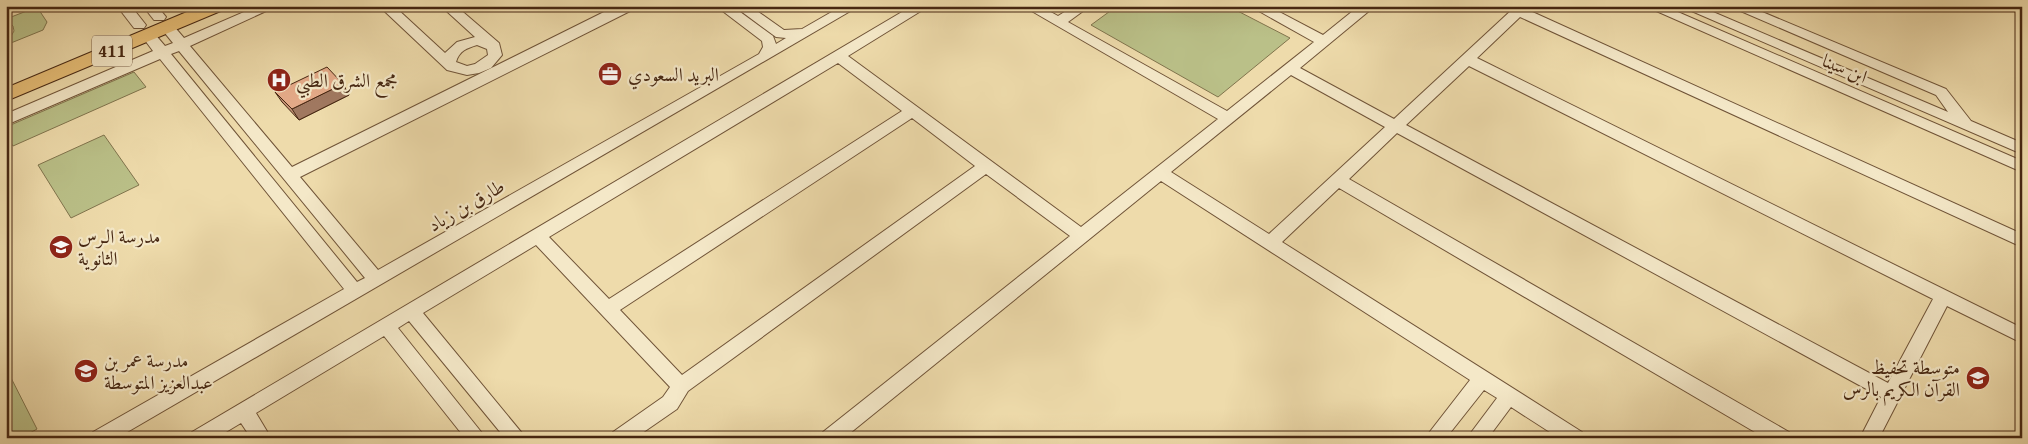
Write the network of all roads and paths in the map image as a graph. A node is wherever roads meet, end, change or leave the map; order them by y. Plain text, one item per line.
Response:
1 (124, 6) edge
2 (185, 6) edge
3 (217, 6) edge
4 (270, 6) edge
5 (386, 6) edge
6 (448, 6) edge
7 (607, 6) edge
8 (633, 6) edge
9 (722, 6) edge
10 (741, 6) edge
11 (852, 6) edge
12 (922, 6) edge
13 (1030, 6) edge
14 (1083, 6) edge
15 (1257, 6) edge
16 (1368, 6) edge
17 (1652, 6) edge
18 (1687, 6) edge
19 (1736, 6) edge
20 (1522, 9) edge
21 (159, 17) edge
22 (1058, 22) junction
23 (144, 30) junction
24 (810, 30) junction
25 (1324, 42) junction
26 (490, 43) junction
27 (181, 44) junction
28 (162, 53) junction
29 (764, 56) junction
30 (838, 56) junction
31 (1467, 60) junction
32 (509, 65) junction
33 (1880, 66) junction
34 (452, 67) junction
35 (482, 68) junction
36 (1290, 69) junction
37 (6, 81) edge
38 (1869, 84) junction
39 (6, 95) edge
40 (912, 112) junction
41 (1228, 118) junction
42 (6, 120) edge
43 (1966, 125) junction
44 (1396, 126) junction
45 (2022, 149) edge
46 (986, 166) junction
47 (2022, 166) edge
48 (286, 171) junction
49 (1161, 173) junction
50 (1338, 180) junction
51 (538, 236) junction
52 (1081, 236) junction
53 (2022, 241) edge
54 (1270, 243) junction
55 (376, 279) junction
56 (355, 291) junction
57 (1943, 297) junction
58 (608, 309) junction
59 (411, 312) junction
60 (386, 326) junction
61 (2022, 336) edge
62 (1482, 378) junction
63 (681, 386) junction
64 (1892, 394) junction
65 (1510, 396) junction
66 (244, 411) junction
67 (100, 438) edge
68 (199, 438) edge
69 (262, 438) edge
70 (478, 438) edge
71 (517, 438) edge
72 (620, 438) edge
73 (830, 438) edge
74 (1434, 438) edge
75 (1476, 438) edge
76 (1575, 438) edge
77 (1782, 438) edge
78 (1869, 438) edge

1 - 23 street
2 - 21 main road, 411
3 - 21 main road, 411
4 - 27 street
5 - 34 street
6 - 26 street
7 - 35 street
8 - 32 street
9 - 29 street
10 - 24 street
11 - 24 street, طارق بن زياد
12 - 30 street
13 - 22 street
14 - 22 street
15 - 25 street
16 - 25 street
17 - 47 street, ابن سينا
18 - 38 street, ابن سينا
19 - 33 street
20 - 31 street
20 - 53 street
21 - 23 main road, 411
21 - 27 street
22 - 41 street
23 - 28 street
23 - 37 main road, 411
23 - 39 main road, 411
24 - 29 street, طارق بن زياد
25 - 36 street
26 - 34 street
26 - 35 street
27 - 28 street
27 - 48 street
28 - 42 street
28 - 56 street
29 - 55 street, طارق بن زياد
30 - 40 street
30 - 51 street
31 - 44 street
31 - 57 street
32 - 35 street
32 - 35 street
33 - 38 street
33 - 43 street
34 - 35 street
35 - 48 street
36 - 41 street
36 - 44 street
38 - 43 street, ابن سينا
40 - 46 street
40 - 58 street
41 - 49 street
43 - 45 street, ابن سينا
44 - 50 street
44 - 64 street
46 - 52 street
46 - 63 street
48 - 55 street
49 - 52 street
49 - 54 street
50 - 54 street
50 - 77 street
51 - 58 street
51 - 59 street
52 - 73 street
54 - 62 street
55 - 56 street, طارق بن زياد
56 - 67 street, طارق بن زياد
57 - 61 street
57 - 64 street
58 - 63 street
59 - 60 street
59 - 71 street
60 - 66 street
60 - 70 street
62 - 65 street
62 - 74 street
63 - 72 street
64 - 78 street
65 - 75 street
65 - 76 street
66 - 68 street
66 - 69 street

